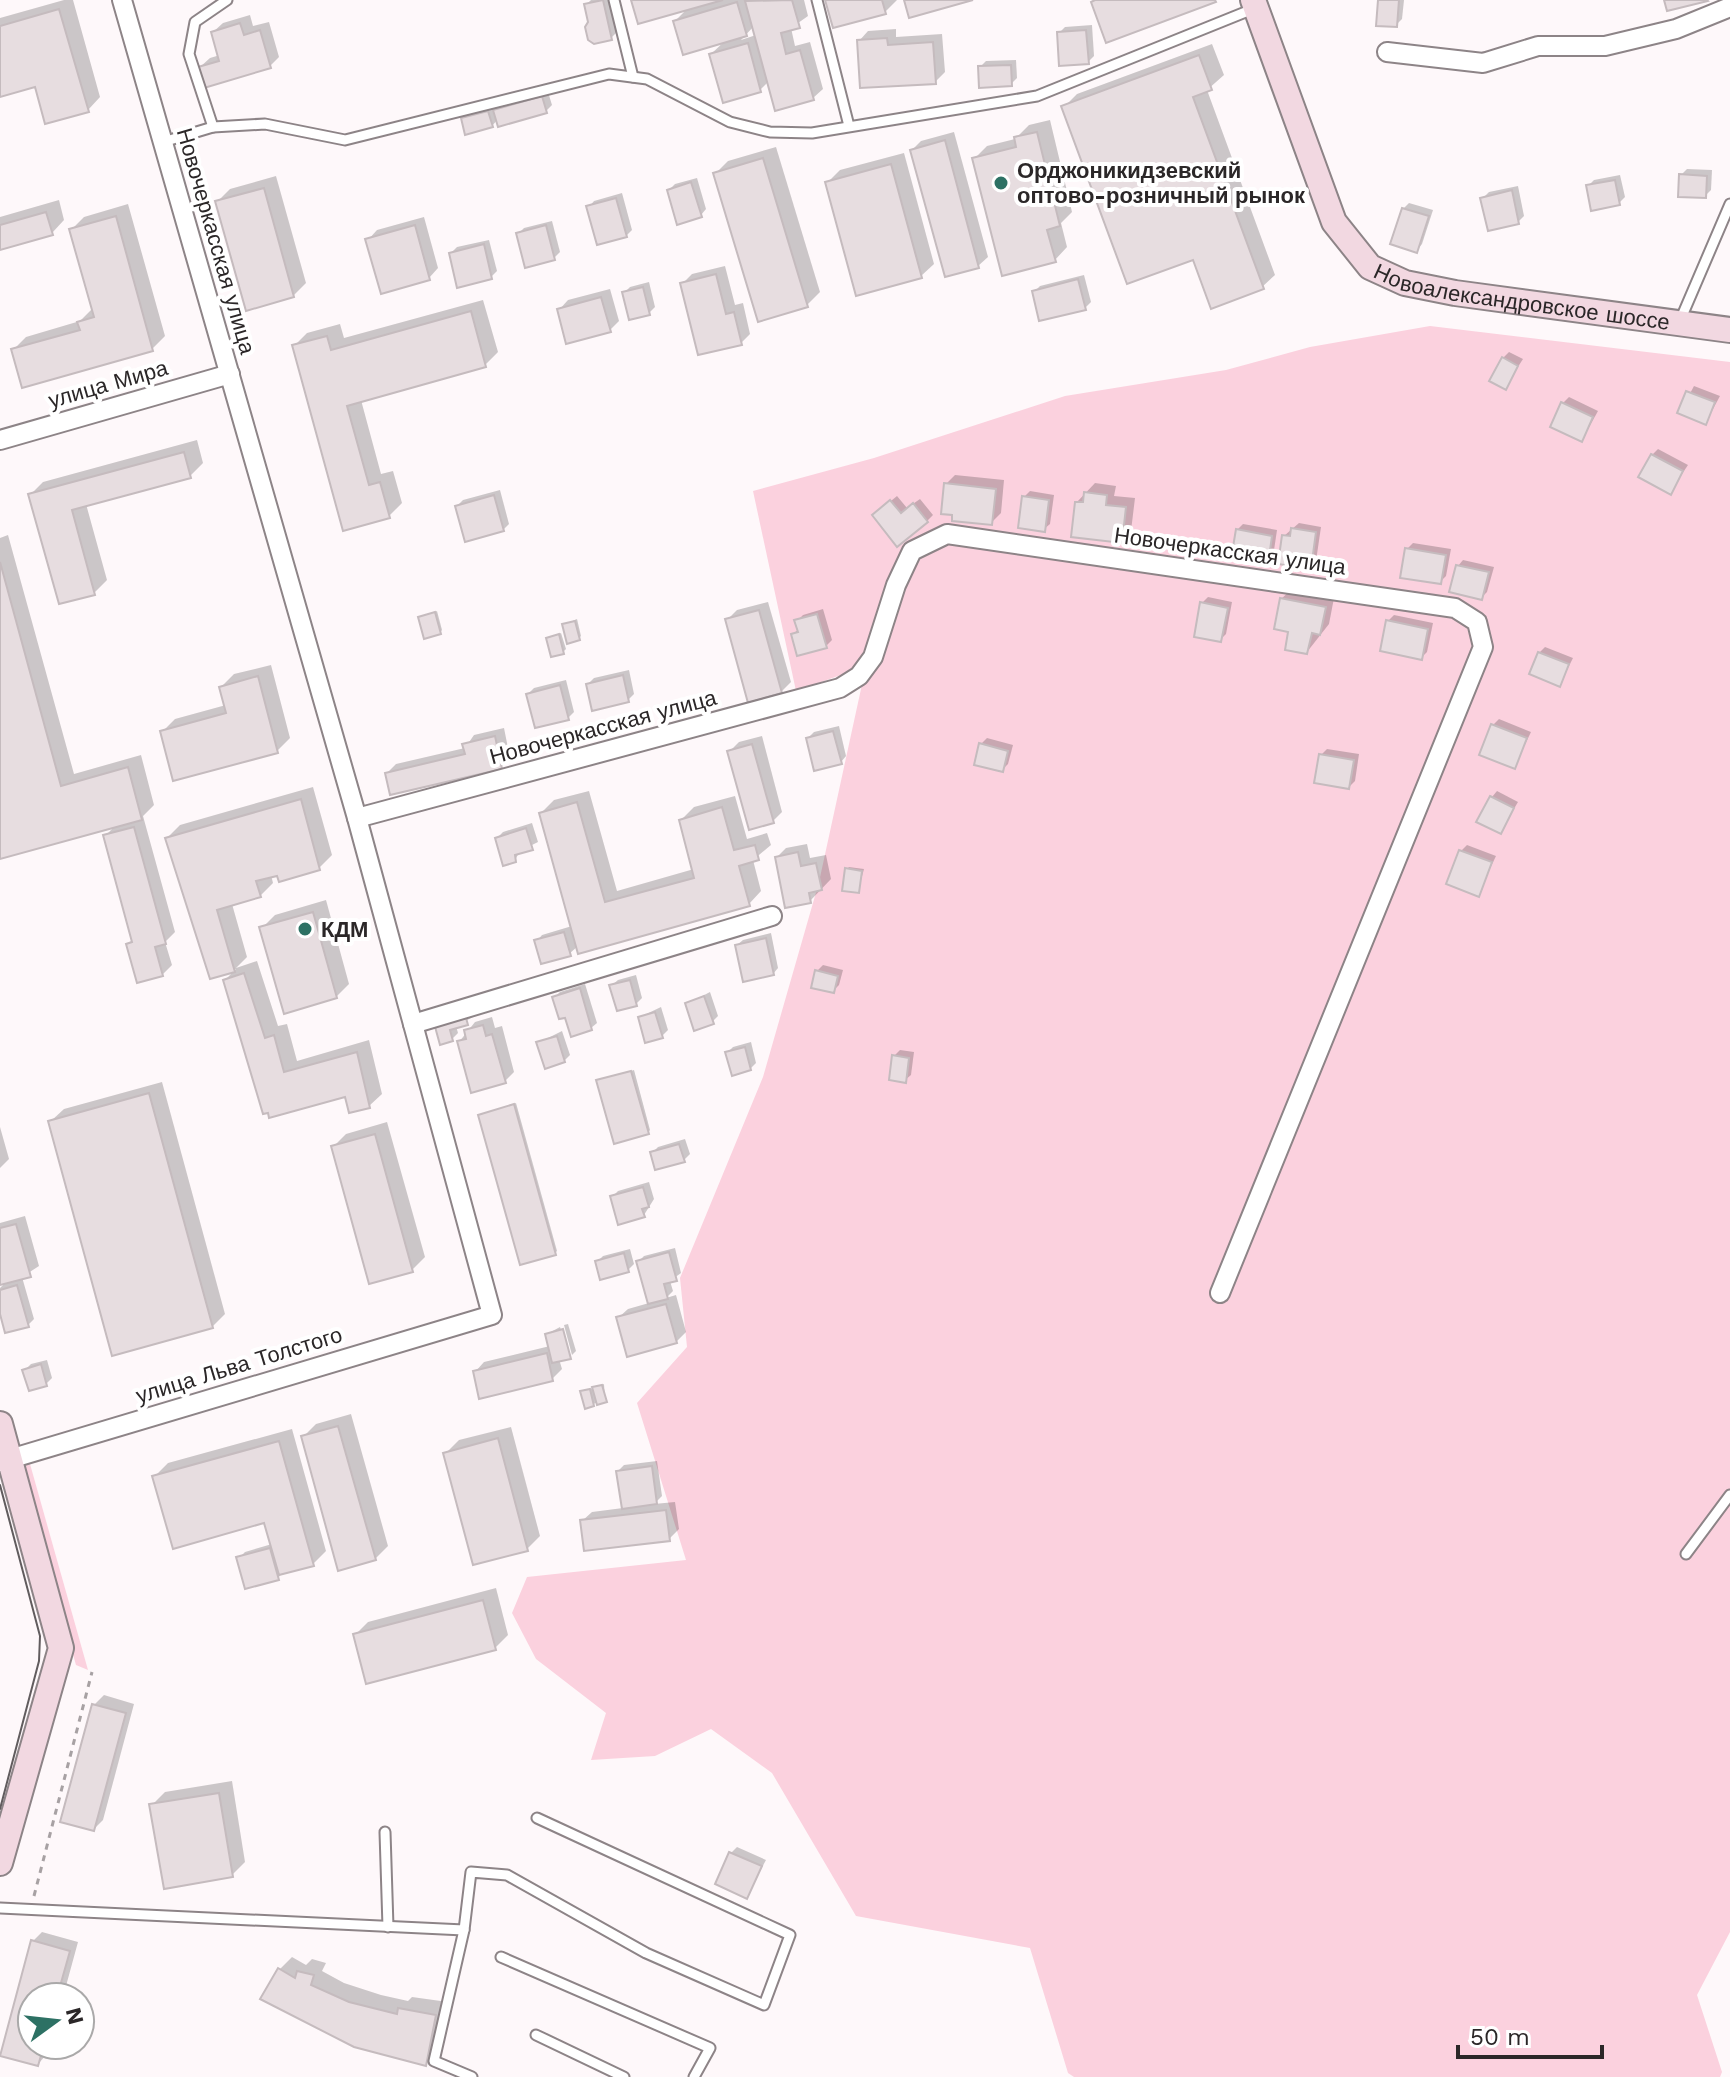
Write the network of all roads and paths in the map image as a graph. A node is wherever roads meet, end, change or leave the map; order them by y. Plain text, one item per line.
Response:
1 (122, 0) edge
2 (227, 0) edge
3 (614, 0) edge
4 (817, 0) edge
5 (1254, 4) edge
6 (1730, 7) edge
7 (1387, 52) dead end
8 (633, 77) junction
9 (849, 126) junction
10 (213, 127) junction
11 (163, 142) junction
12 (1730, 204) edge
13 (1679, 323) junction
14 (1730, 330) edge
15 (230, 374) junction
16 (0, 440) edge
17 (357, 818) junction
18 (772, 916) dead end
19 (413, 1024) junction
20 (1220, 1293) dead end
21 (492, 1315) joint
22 (0, 1424) edge
23 (5, 1460) edge
24 (1730, 1495) edge
25 (1686, 1554) dead end
26 (92, 1672) dead end
27 (537, 1818) dead end
28 (385, 1832) dead end
29 (0, 1863) edge
30 (0, 1908) edge
31 (31, 1909) junction
32 (388, 1927) junction
33 (464, 1930) junction
34 (501, 1957) dead end
35 (536, 2035) dead end
36 (472, 2077) edge
37 (624, 2077) edge
38 (694, 2077) edge

1 - 11 street, Новочеркасская улица
2 - 10 lane
3 - 8 lane
4 - 9 lane
5 - 9 lane
5 - 13 main road, Новоалександровское шоссе
6 - 7 street
8 - 9 lane
8 - 10 lane
10 - 11 lane
11 - 15 street, Новочеркасская улица
12 - 13 lane
13 - 14 main road, Новоалександровское шоссе
15 - 16 street, улица Мира
15 - 17 street, Новочеркасская улица
17 - 19 street, Новочеркасская улица
17 - 20 street, Новочеркасская улица
18 - 19 street
19 - 21 street, Новочеркасская улица
21 - 23 street, улица Льва Толстого
22 - 23 main road
23 - 29 main road
24 - 25 lane
26 - 31 path
27 - 33 lane
28 - 32 lane
30 - 31 lane
31 - 32 lane
32 - 33 lane
33 - 36 lane
34 - 38 lane
35 - 37 lane

